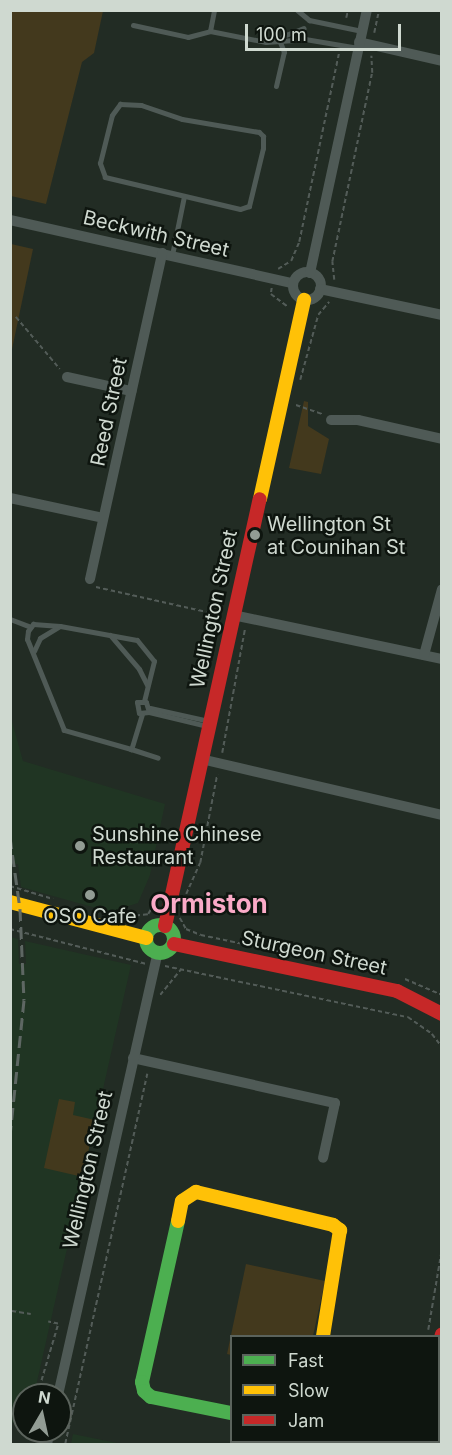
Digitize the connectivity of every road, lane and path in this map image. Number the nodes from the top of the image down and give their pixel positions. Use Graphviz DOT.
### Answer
graph roads {
  1 [pos="214,10"];
  2 [pos="297,10"];
  3 [pos="348,10"];
  4 [pos="367,10"];
  5 [pos="379,10"];
  6 [pos="309,20"];
  7 [pos="133,25"];
  8 [pos="344,27"];
  9 [pos="304,28"];
  10 [pos="210,31"];
  11 [pos="305,39"];
  12 [pos="360,40"];
  13 [pos="280,42"];
  14 [pos="340,45"];
  15 [pos="371,45"];
  16 [pos="441,61"];
  17 [pos="276,86"];
  18 [pos="184,196"];
  19 [pos="10,220"];
  20 [pos="167,254"];
  21 [pos="310,273"];
  22 [pos="275,279"];
  23 [pos="293,284"];
  24 [pos="326,290"];
  25 [pos="303,305"];
  26 [pos="318,315"];
  27 [pos="441,315"];
  28 [pos="16,317"];
  29 [pos="67,377"];
  30 [pos="299,386"];
  31 [pos="132,391"];
  32 [pos="280,401"];
  33 [pos="331,420"];
  34 [pos="441,439"];
  35 [pos="10,498"];
  36 [pos="104,518"];
  37 [pos="90,579"];
  38 [pos="441,589"];
  39 [pos="240,616"];
  40 [pos="10,619"];
  41 [pos="60,626"];
  42 [pos="31,627"];
  43 [pos="109,634"];
  44 [pos="34,651"];
  45 [pos="424,655"];
  46 [pos="441,659"];
  47 [pos="148,686"];
  48 [pos="144,701"];
  49 [pos="150,710"];
  50 [pos="142,714"];
  51 [pos="209,723"];
  52 [pos="131,749"];
  53 [pos="158,758"];
  54 [pos="201,759"];
  55 [pos="219,764"];
  56 [pos="441,815"];
  57 [pos="10,886"];
  58 [pos="160,892"];
  59 [pos="184,896"];
  60 [pos="57,901"];
  61 [pos="10,902"];
  62 [pos="180,914"];
  63 [pos="113,916"];
  64 [pos="165,926"];
  65 [pos="10,929"];
  66 [pos="146,938"];
  67 [pos="174,944"];
  68 [pos="156,959"];
  69 [pos="320,961"];
  70 [pos="182,968"];
  71 [pos="399,978"];
  72 [pos="441,995"];
  73 [pos="155,1002"];
  74 [pos="441,1014"];
  75 [pos="441,1047"];
  76 [pos="133,1058"];
  77 [pos="149,1062"];
  78 [pos="323,1158"];
  79 [pos="441,1246"];
  80 [pos="12,1311"];
  81 [pos="31,1314"];
  82 [pos="48,1322"];
  83 [pos="435,1332"];
  84 [pos="323,1335"];
  85 [pos="41,1383"];
  86 [pos="61,1383"];
  87 [pos="230,1413"];
  88 [pos="65,1444"];
  1 -- 10 [label="lane"];
  2 -- 6 [label="lane"];
  3 -- 8 [label="path"];
  4 -- 12 [label="street"];
  5 -- 15 [label="path"];
  6 -- 8 [label="lane"];
  6 -- 9 [label="lane"];
  7 -- 10 [label="lane"];
  8 -- 12 [label="lane"];
  9 -- 11 [label="lane"];
  9 -- 13 [label="lane"];
  10 -- 13 [label="lane"];
  11 -- 13 [label="lane"];
  11 -- 14 [label="lane"];
  12 -- 14 [label="lane"];
  12 -- 15 [label="street"];
  12 -- 21 [label="street"];
  13 -- 17 [label="lane"];
  14 -- 22 [label="path"];
  15 -- 16 [label="street"];
  15 -- 24 [label="path"];
  18 -- 18 [label="lane"];
  18 -- 20 [label="lane"];
  19 -- 20 [label="street, Beckwith Street"];
  20 -- 22 [label="street, Beckwith Street"];
  20 -- 31 [label="street, Reed Street"];
  21 -- 23 [label="street"];
  21 -- 24 [label="street"];
  22 -- 23 [label="street, Beckwith Street"];
  22 -- 25 [label="path"];
  23 -- 25 [label="street"];
  24 -- 25 [label="street"];
  24 -- 26 [label="path"];
  24 -- 27 [label="street"];
  25 -- 26 [label="path"];
  25 -- 32 [label="street, Wellington Street"];
  26 -- 30 [label="path"];
  28 -- 29 [label="path"];
  29 -- 31 [label="street"];
  31 -- 36 [label="street, Reed Street"];
  32 -- 33 [label="path"];
  32 -- 39 [label="street, Wellington Street"];
  33 -- 34 [label="street"];
  35 -- 36 [label="street"];
  36 -- 37 [label="street, Reed Street"];
  37 -- 39 [label="path"];
  38 -- 45 [label="street"];
  39 -- 45 [label="street"];
  39 -- 51 [label="street, Wellington Street"];
  39 -- 55 [label="path"];
  40 -- 42 [label="lane"];
  41 -- 42 [label="lane"];
  41 -- 43 [label="lane"];
  41 -- 44 [label="lane"];
  42 -- 44 [label="lane"];
  43 -- 47 [label="lane"];
  43 -- 47 [label="lane"];
  44 -- 52 [label="lane"];
  45 -- 46 [label="street"];
  47 -- 48 [label="lane"];
  48 -- 49 [label="lane"];
  48 -- 50 [label="lane"];
  49 -- 50 [label="lane"];
  49 -- 51 [label="lane"];
  50 -- 52 [label="lane"];
  51 -- 54 [label="street, Wellington Street"];
  52 -- 53 [label="lane"];
  54 -- 55 [label="street"];
  54 -- 64 [label="street, Wellington Street"];
  55 -- 56 [label="street"];
  55 -- 59 [label="path"];
  57 -- 60 [label="path"];
  58 -- 63 [label="path"];
  61 -- 66 [label="street"];
  62 -- 69 [label="path"];
  64 -- 66 [label="street"];
  64 -- 67 [label="street"];
  65 -- 68 [label="path"];
  66 -- 68 [label="street"];
  67 -- 68 [label="street"];
  67 -- 74 [label="street, Sturgeon Street"];
  68 -- 70 [label="path"];
  68 -- 76 [label="street, Wellington Street"];
  70 -- 73 [label="path"];
  70 -- 75 [label="path"];
  71 -- 72 [label="path"];
  76 -- 77 [label="street"];
  76 -- 86 [label="street, Wellington Street"];
  77 -- 78 [label="street"];
  77 -- 88 [label="path"];
  79 -- 83 [label="path"];
  80 -- 81 [label="path"];
  82 -- 85 [label="path"];
  84 -- 87 [label="street"];
}
